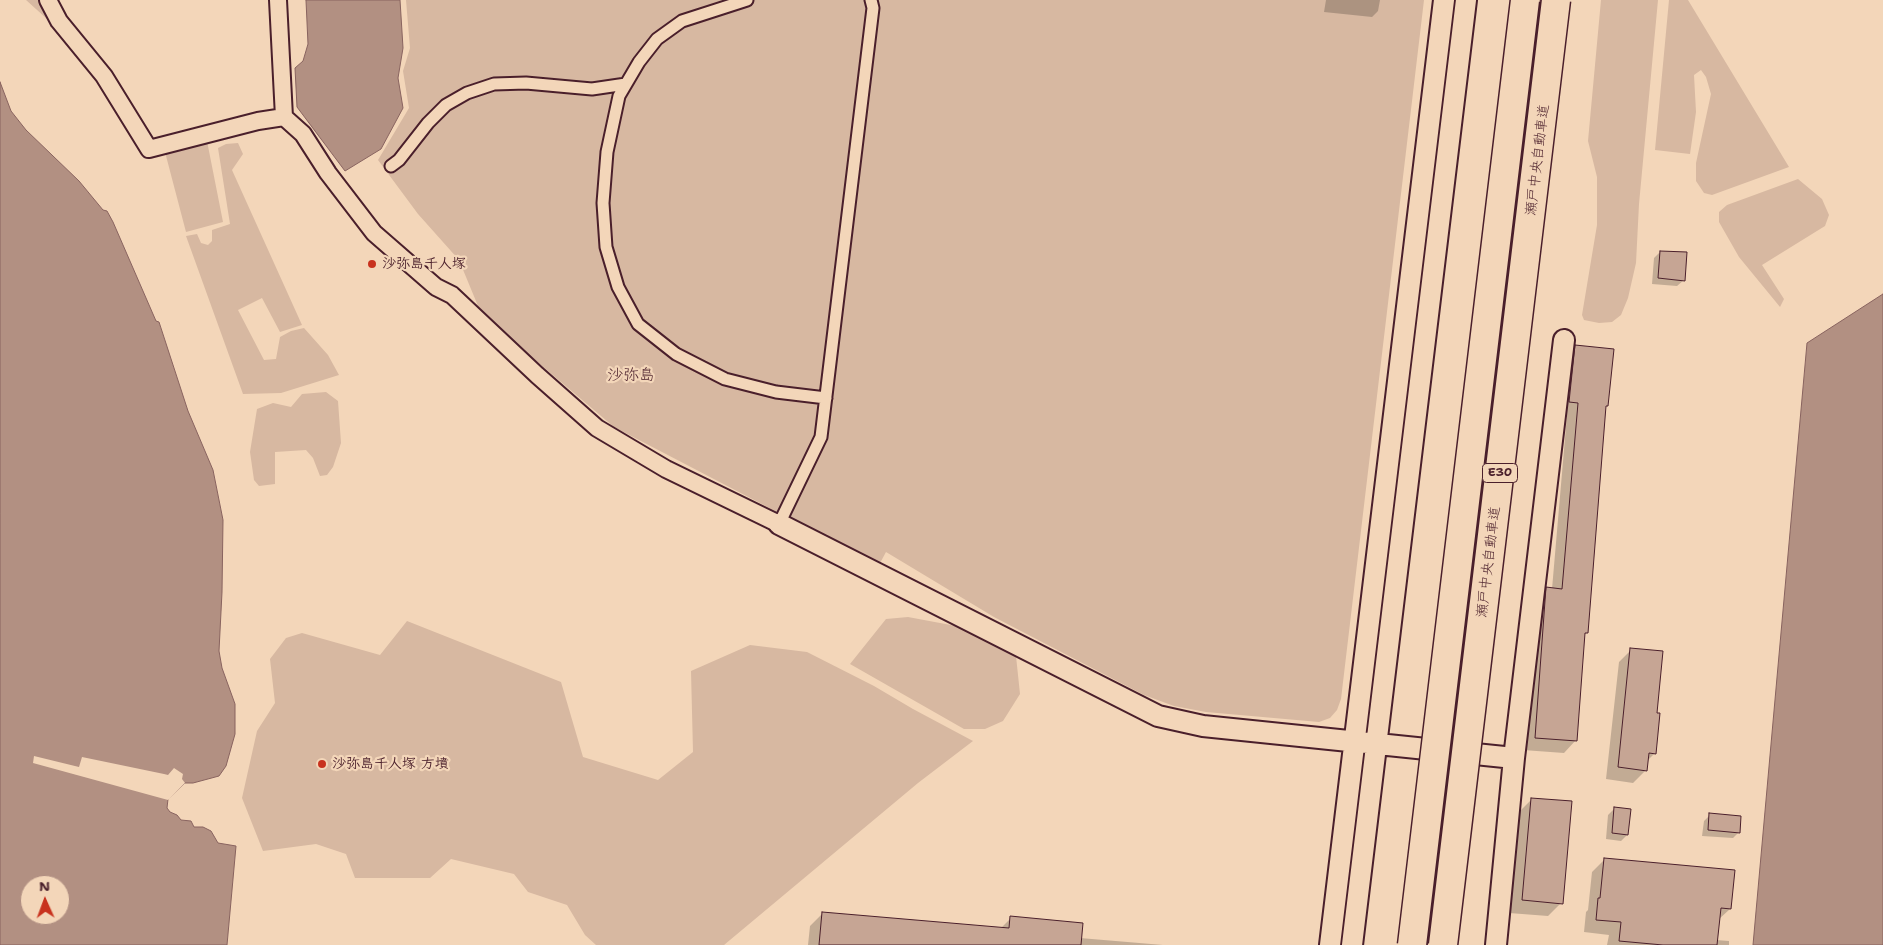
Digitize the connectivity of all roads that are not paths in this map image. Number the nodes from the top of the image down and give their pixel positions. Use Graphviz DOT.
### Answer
graph roads {
  1 [pos="48,0"];
  2 [pos="278,0"];
  3 [pos="747,0"];
  4 [pos="871,0"];
  5 [pos="1444,0"];
  6 [pos="1466,0"];
  7 [pos="1525,0"];
  8 [pos="1556,0"];
  9 [pos="626,84"];
  10 [pos="284,117"];
  11 [pos="391,166"];
  12 [pos="1564,340"];
  13 [pos="826,398"];
  14 [pos="778,524"];
  15 [pos="1355,742"];
  16 [pos="1376,744"];
  17 [pos="1514,758"];
  18 [pos="1330,945"];
  19 [pos="1352,945"];
  20 [pos="1412,945"];
  21 [pos="1443,945"];
  22 [pos="1496,945"];
  1 -- 10 [label="street"];
  2 -- 10 [label="street"];
  3 -- 9 [label="street"];
  4 -- 13 [label="street"];
  5 -- 15 [label="street"];
  6 -- 16 [label="street"];
  7 -- 20 [label="highway, E30, bridge"];
  8 -- 21 [label="highway, 瀬戸中央自動車道 / E30, bridge"];
  9 -- 11 [label="street"];
  9 -- 13 [label="street"];
  10 -- 14 [label="street"];
  12 -- 17 [label="street"];
  13 -- 14 [label="street"];
  14 -- 15 [label="street"];
  15 -- 16 [label="street"];
  15 -- 18 [label="street"];
  16 -- 17 [label="street"];
  16 -- 19 [label="street"];
  17 -- 22 [label="street"];
}
